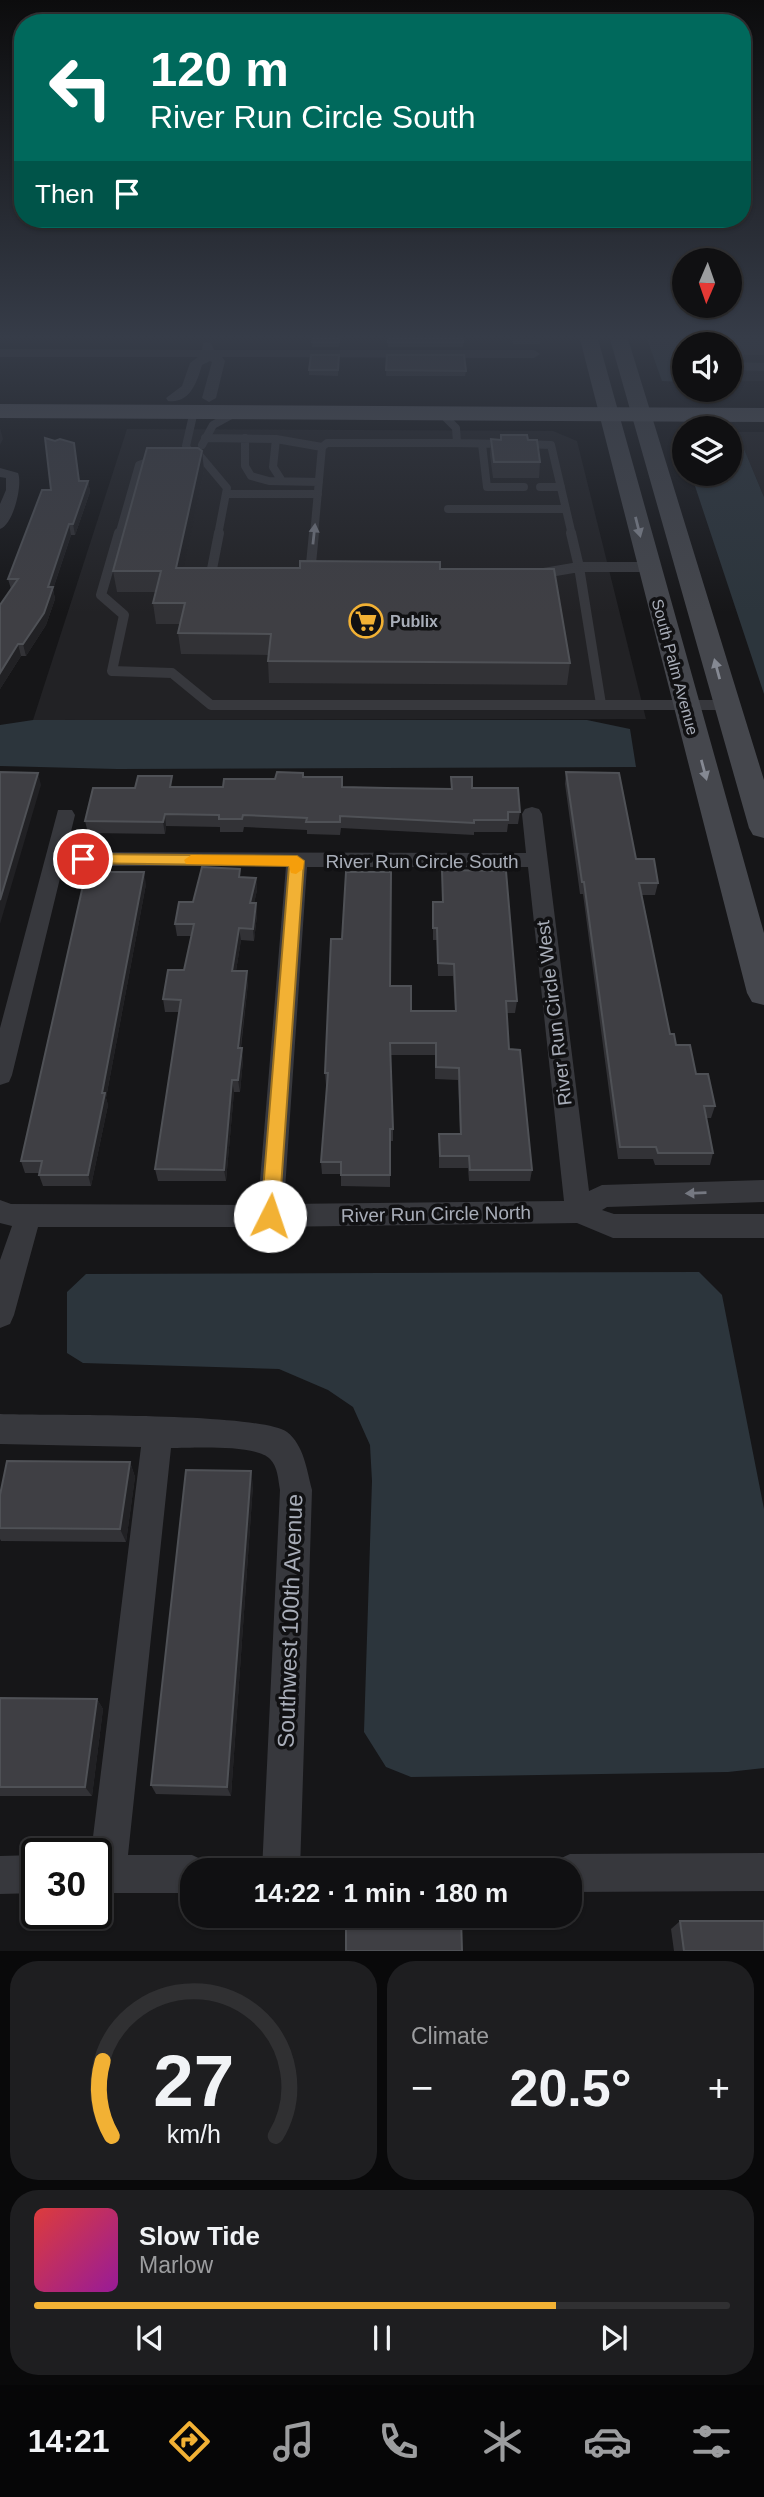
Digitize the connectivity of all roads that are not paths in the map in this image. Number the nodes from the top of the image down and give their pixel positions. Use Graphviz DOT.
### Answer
graph roads {
  1 [pos="192,430"];
  2 [pos="207,430"];
  3 [pos="456,430"];
  4 [pos="614,430"];
  5 [pos="646,430"];
  6 [pos="205,438"];
  7 [pos="245,439"];
  8 [pos="276,439"];
  9 [pos="457,443"];
  10 [pos="482,444"];
  11 [pos="323,447"];
  12 [pos="181,455"];
  13 [pos="6,474"];
  14 [pos="282,481"];
  15 [pos="319,482"];
  16 [pos="524,487"];
  17 [pos="540,487"];
  18 [pos="561,487"];
  19 [pos="226,494"];
  20 [pos="318,494"];
  21 [pos="449,509"];
  22 [pos="566,509"];
  23 [pos="0,524"];
  24 [pos="579,567"];
  25 [pos="648,567"];
  26 [pos="224,574"];
  27 [pos="298,574"];
  28 [pos="310,574"];
  29 [pos="322,574"];
  30 [pos="522,575"];
  31 [pos="601,704"];
  32 [pos="686,705"];
  33 [pos="727,705"];
  34 [pos="532,814"];
  35 [pos="65,815"];
  36 [pos="764,828"];
  37 [pos="56,859"];
  38 [pos="536,860"];
  39 [pos="297,861"];
  40 [pos="764,993"];
  41 [pos="0,1075"];
  42 [pos="764,1191"];
  43 [pos="0,1211"];
  44 [pos="578,1212"];
  45 [pos="29,1215"];
  46 [pos="270,1216"];
  47 [pos="764,1226"];
  48 [pos="0,1315"];
  49 [pos="0,1429"];
  50 [pos="158,1433"];
  51 [pos="107,1838"];
  52 [pos="282,1858"];
  53 [pos="764,1871"];
  54 [pos="582,1873"];
  55 [pos="21,1874"];
  56 [pos="112,1874"];
  57 [pos="180,1874"];
  58 [pos="0,1875"];
  1 -- 12 [label="lane"];
  2 -- 6 [label="lane"];
  3 -- 9 [label="lane"];
  4 -- 25 [label="main road, South Palm Avenue, one-way"];
  33 -- 5 [label="main road, one-way"];
  6 -- 7 [label="lane"];
  6 -- 12 [label="lane"];
  7 -- 8 [label="lane"];
  7 -- 14 [label="lane"];
  8 -- 11 [label="lane"];
  8 -- 14 [label="lane"];
  9 -- 10 [label="lane"];
  9 -- 11 [label="lane"];
  10 -- 16 [label="lane"];
  10 -- 18 [label="lane"];
  11 -- 15 [label="lane"];
  12 -- 19 [label="lane"];
  12 -- 31 [label="lane"];
  13 -- 23 [label="street"];
  14 -- 15 [label="lane"];
  15 -- 20 [label="lane"];
  17 -- 18 [label="lane"];
  18 -- 22 [label="lane"];
  19 -- 20 [label="lane"];
  19 -- 26 [label="lane"];
  28 -- 20 [label="lane, one-way"];
  21 -- 22 [label="lane"];
  22 -- 24 [label="lane"];
  24 -- 25 [label="lane"];
  24 -- 30 [label="lane"];
  24 -- 31 [label="lane"];
  25 -- 32 [label="main road, South Palm Avenue"];
  27 -- 28 [label="lane"];
  28 -- 29 [label="lane"];
  31 -- 32 [label="lane"];
  32 -- 33 [label="lane"];
  32 -- 40 [label="main road, South Palm Avenue, one-way"];
  33 -- 36 [label="main road"];
  34 -- 38 [label="street, River Run Circle West"];
  35 -- 37 [label="street"];
  37 -- 39 [label="street, River Run Circle South"];
  37 -- 41 [label="street"];
  38 -- 39 [label="street, River Run Circle South"];
  38 -- 44 [label="street, River Run Circle West"];
  39 -- 46 [label="street"];
  42 -- 44 [label="street, River Run Circle North, one-way"];
  43 -- 45 [label="street, River Run Circle North"];
  44 -- 46 [label="street, River Run Circle North"];
  44 -- 47 [label="street, River Run Circle North"];
  45 -- 46 [label="street, River Run Circle North"];
  45 -- 48 [label="street"];
  49 -- 50 [label="street, Southwest 100th Avenue"];
  50 -- 51 [label="street"];
  50 -- 52 [label="street, Southwest 100th Avenue"];
  53 -- 54 [label="street"];
  55 -- 58 [label="street"];
  56 -- 57 [label="street"];
}
